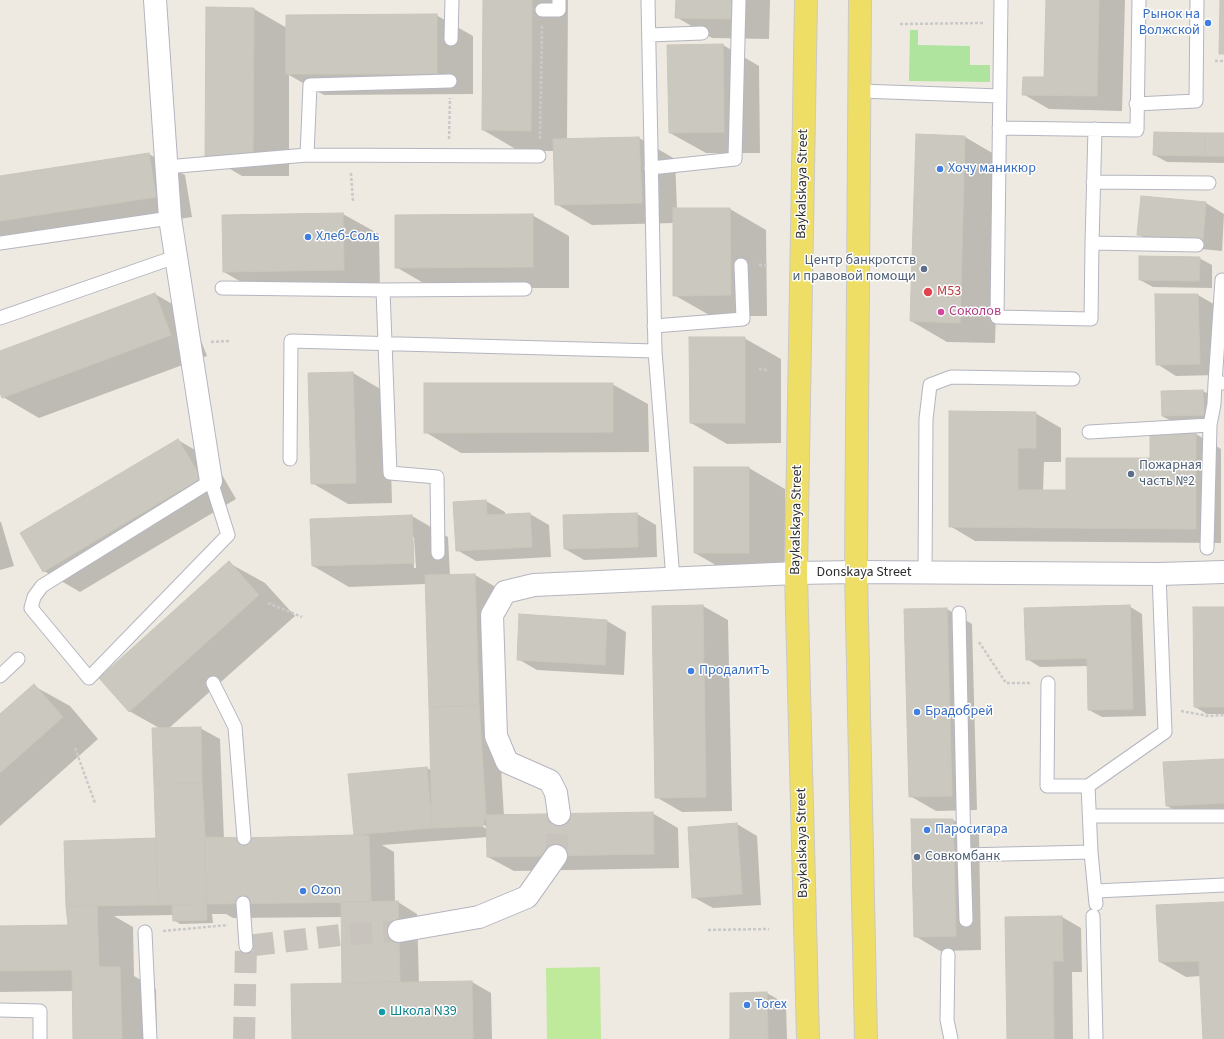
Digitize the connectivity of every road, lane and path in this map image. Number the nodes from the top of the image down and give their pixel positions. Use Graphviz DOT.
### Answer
graph roads {
  1 [pos="155,0"];
  2 [pos="452,0"];
  3 [pos="559,0"];
  4 [pos="648,0"];
  5 [pos="739,0"];
  6 [pos="806,0"];
  7 [pos="860,0"];
  8 [pos="1002,0"];
  9 [pos="1139,0"];
  10 [pos="1197,1"];
  11 [pos="542,10"];
  12 [pos="1002,23"];
  13 [pos="900,24"];
  14 [pos="702,33"];
  15 [pos="649,35"];
  16 [pos="451,39"];
  17 [pos="450,81"];
  18 [pos="860,90"];
  19 [pos="1000,96"];
  20 [pos="1136,104"];
  21 [pos="999,128"];
  22 [pos="1095,129"];
  23 [pos="307,155"];
  24 [pos="350,155"];
  25 [pos="539,156"];
  26 [pos="166,167"];
  27 [pos="651,168"];
  28 [pos="1093,182"];
  29 [pos="1210,183"];
  30 [pos="353,202"];
  31 [pos="170,218"];
  32 [pos="0,243"];
  33 [pos="1092,244"];
  34 [pos="1197,245"];
  35 [pos="175,256"];
  36 [pos="741,265"];
  37 [pos="1222,280"];
  38 [pos="222,288"];
  39 [pos="525,289"];
  40 [pos="383,290"];
  41 [pos="0,318"];
  42 [pos="654,326"];
  43 [pos="384,344"];
  44 [pos="655,352"];
  45 [pos="758,369"];
  46 [pos="768,370"];
  47 [pos="1073,379"];
  48 [pos="1220,383"];
  49 [pos="1210,425"];
  50 [pos="1089,432"];
  51 [pos="290,459"];
  52 [pos="211,481"];
  53 [pos="1207,548"];
  54 [pos="438,553"];
  55 [pos="856,572"];
  56 [pos="1224,572"];
  57 [pos="796,573"];
  58 [pos="924,573"];
  59 [pos="1159,574"];
  60 [pos="673,579"];
  61 [pos="268,603"];
  62 [pos="959,613"];
  63 [pos="302,617"];
  64 [pos="18,659"];
  65 [pos="0,676"];
  66 [pos="213,683"];
  67 [pos="1048,683"];
  68 [pos="1164,710"];
  69 [pos="1224,715"];
  70 [pos="74,748"];
  71 [pos="1088,786"];
  72 [pos="95,803"];
  73 [pos="559,814"];
  74 [pos="1090,816"];
  75 [pos="1224,816"];
  76 [pos="244,838"];
  77 [pos="1091,852"];
  78 [pos="964,855"];
  79 [pos="556,856"];
  80 [pos="1224,885"];
  81 [pos="1096,891"];
  82 [pos="243,903"];
  83 [pos="966,920"];
  84 [pos="244,923"];
  85 [pos="769,929"];
  86 [pos="708,930"];
  87 [pos="399,931"];
  88 [pos="145,932"];
  89 [pos="246,946"];
  90 [pos="948,955"];
  91 [pos="0,1010"];
  92 [pos="40,1039"];
  93 [pos="150,1039"];
  94 [pos="808,1039"];
  95 [pos="866,1039"];
  96 [pos="951,1039"];
  97 [pos="1096,1039"];
  1 -- 26 [label="street"];
  2 -- 16 [label="lane"];
  3 -- 11 [label="lane"];
  4 -- 15 [label="lane"];
  5 -- 27 [label="lane"];
  6 -- 57 [label="main road, Baykalskaya Street"];
  7 -- 18 [label="main road"];
  8 -- 12 [label="lane"];
  9 -- 20 [label="lane"];
  10 -- 20 [label="lane"];
  11 -- 25 [label="path"];
  12 -- 13 [label="path"];
  12 -- 19 [label="lane"];
  14 -- 15 [label="lane"];
  15 -- 27 [label="lane"];
  17 -- 23 [label="lane"];
  18 -- 19 [label="lane"];
  18 -- 55 [label="main road"];
  19 -- 21 [label="lane"];
  20 -- 22 [label="lane"];
  21 -- 22 [label="lane"];
  21 -- 33 [label="lane"];
  22 -- 28 [label="lane"];
  23 -- 24 [label="lane"];
  23 -- 26 [label="lane"];
  24 -- 25 [label="lane"];
  24 -- 30 [label="path"];
  26 -- 31 [label="street"];
  27 -- 42 [label="lane"];
  28 -- 29 [label="lane"];
  28 -- 33 [label="lane"];
  31 -- 32 [label="lane"];
  31 -- 35 [label="street"];
  33 -- 34 [label="lane"];
  35 -- 41 [label="lane"];
  35 -- 52 [label="street"];
  36 -- 42 [label="lane"];
  37 -- 48 [label="lane"];
  38 -- 40 [label="lane"];
  39 -- 40 [label="lane"];
  40 -- 43 [label="lane"];
  42 -- 44 [label="lane"];
  43 -- 44 [label="lane"];
  43 -- 51 [label="lane"];
  43 -- 54 [label="lane"];
  44 -- 60 [label="lane"];
  45 -- 46 [label="path"];
  47 -- 58 [label="lane"];
  48 -- 49 [label="lane"];
  49 -- 50 [label="lane"];
  49 -- 53 [label="lane"];
  52 -- 52 [label="lane"];
  55 -- 57 [label="street, Donskaya Street"];
  55 -- 58 [label="street, Donskaya Street"];
  55 -- 95 [label="main road"];
  56 -- 59 [label="street, Donskaya Street"];
  57 -- 60 [label="street, Donskaya Street"];
  57 -- 94 [label="main road, Baykalskaya Street"];
  58 -- 59 [label="street, Donskaya Street"];
  59 -- 68 [label="lane"];
  60 -- 73 [label="street, Donskaya Street"];
  61 -- 63 [label="path"];
  62 -- 67 [label="path"];
  62 -- 78 [label="lane"];
  64 -- 65 [label="lane"];
  66 -- 76 [label="lane"];
  67 -- 71 [label="lane"];
  68 -- 69 [label="path"];
  68 -- 71 [label="lane"];
  70 -- 72 [label="path"];
  71 -- 74 [label="lane"];
  74 -- 75 [label="lane"];
  74 -- 77 [label="lane"];
  77 -- 78 [label="lane"];
  77 -- 81 [label="lane"];
  78 -- 83 [label="lane"];
  79 -- 87 [label="street"];
  80 -- 81 [label="lane"];
  81 -- 97 [label="lane"];
  82 -- 84 [label="lane"];
  84 -- 88 [label="path"];
  84 -- 89 [label="lane"];
  85 -- 86 [label="path"];
  88 -- 93 [label="lane"];
  90 -- 96 [label="lane"];
  91 -- 92 [label="lane"];
}
